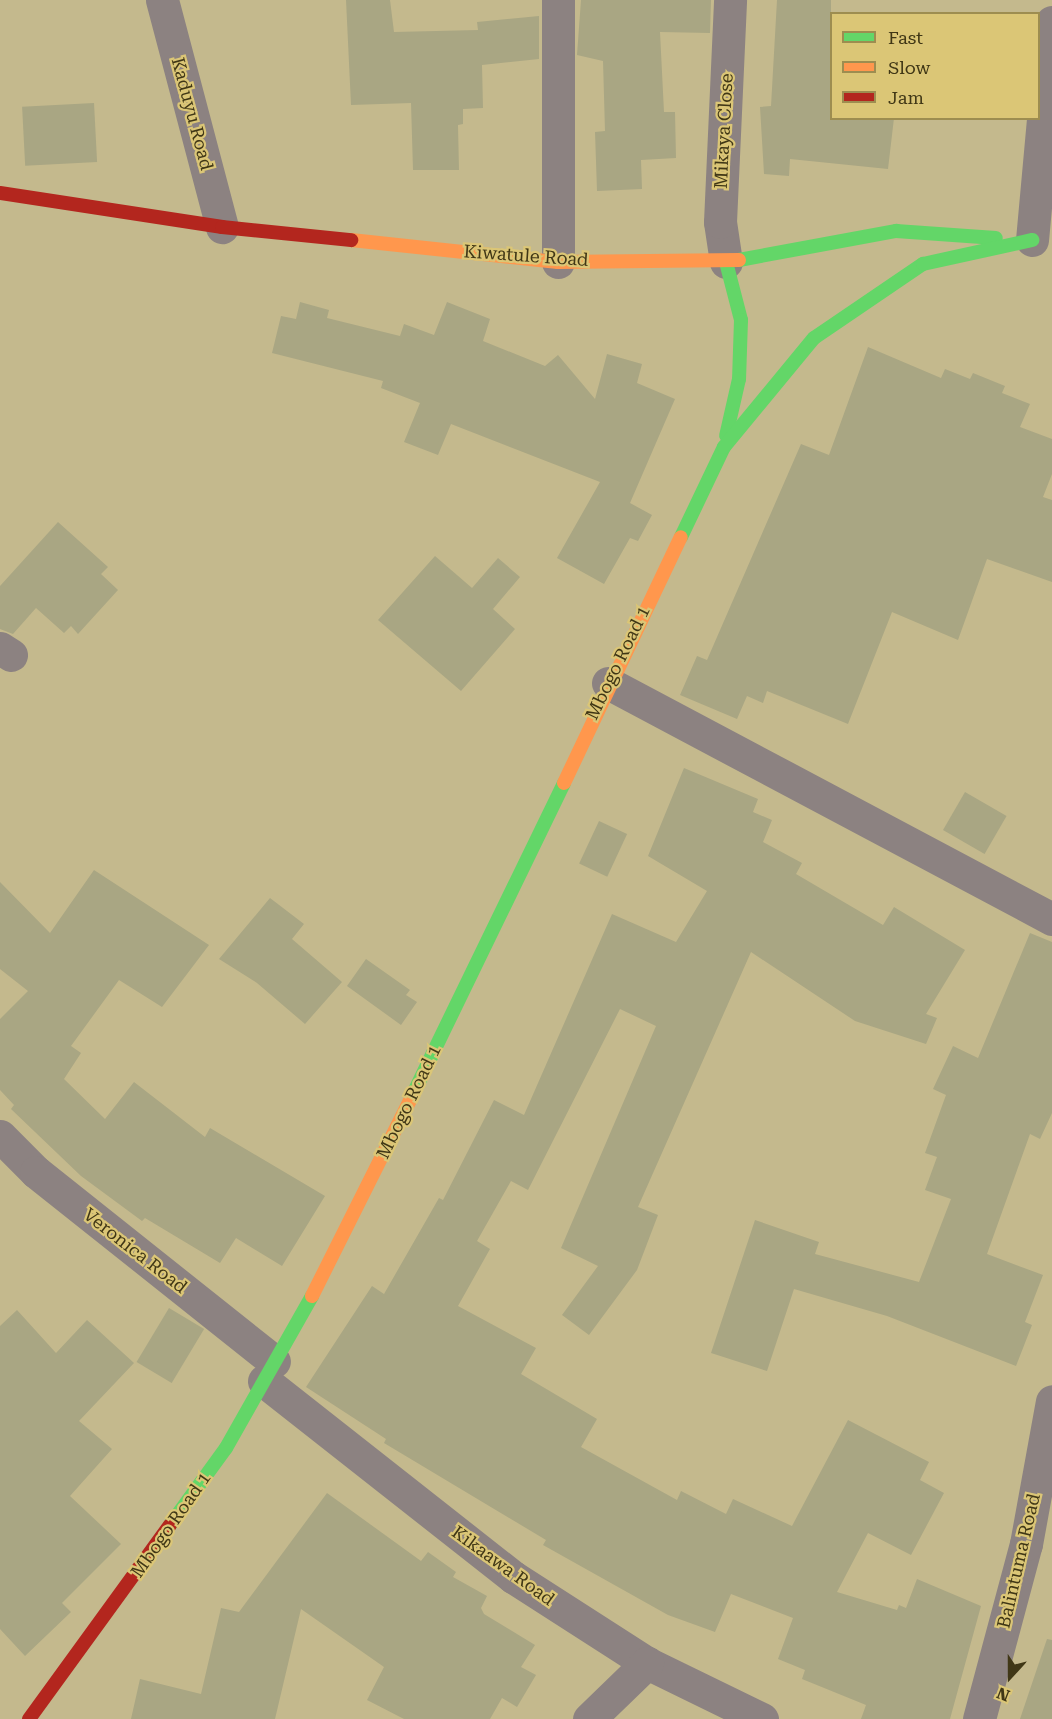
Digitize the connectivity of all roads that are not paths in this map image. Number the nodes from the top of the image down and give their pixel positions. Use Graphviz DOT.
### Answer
graph roads {
  1 [pos="162,0"];
  2 [pos="558,0"];
  3 [pos="730,0"];
  4 [pos="1052,22"];
  5 [pos="0,193"];
  6 [pos="222,227"];
  7 [pos="1042,241"];
  8 [pos="558,262"];
  9 [pos="726,262"];
  10 [pos="724,447"];
  11 [pos="608,683"];
  12 [pos="1052,919"];
  13 [pos="0,1136"];
  14 [pos="269,1371"];
  15 [pos="1051,1411"];
  16 [pos="647,1663"];
  17 [pos="29,1719"];
  18 [pos="589,1719"];
  19 [pos="762,1719"];
  20 [pos="979,1719"];
  1 -- 6 [label="street, Kaduyu Road"];
  2 -- 8 [label="street"];
  3 -- 9 [label="street, Mikaya Close"];
  4 -- 7 [label="street"];
  5 -- 6 [label="main road, Kiwatule Road"];
  6 -- 8 [label="main road, Kiwatule Road"];
  7 -- 9 [label="main road, Kiwatule Road"];
  7 -- 10 [label="main road, Mbogo Road 1"];
  8 -- 9 [label="main road, Kiwatule Road"];
  9 -- 10 [label="main road, Mbogo Road 1"];
  10 -- 11 [label="main road, Mbogo Road 1"];
  11 -- 12 [label="street"];
  11 -- 14 [label="main road, Mbogo Road 1"];
  13 -- 14 [label="street, Veronica Road"];
  14 -- 16 [label="street, Kikaawa Road"];
  14 -- 17 [label="main road, Mbogo Road 1"];
  15 -- 20 [label="street, Balintuma Road"];
  16 -- 18 [label="street"];
  16 -- 19 [label="street, Kikaawa Road"];
}
